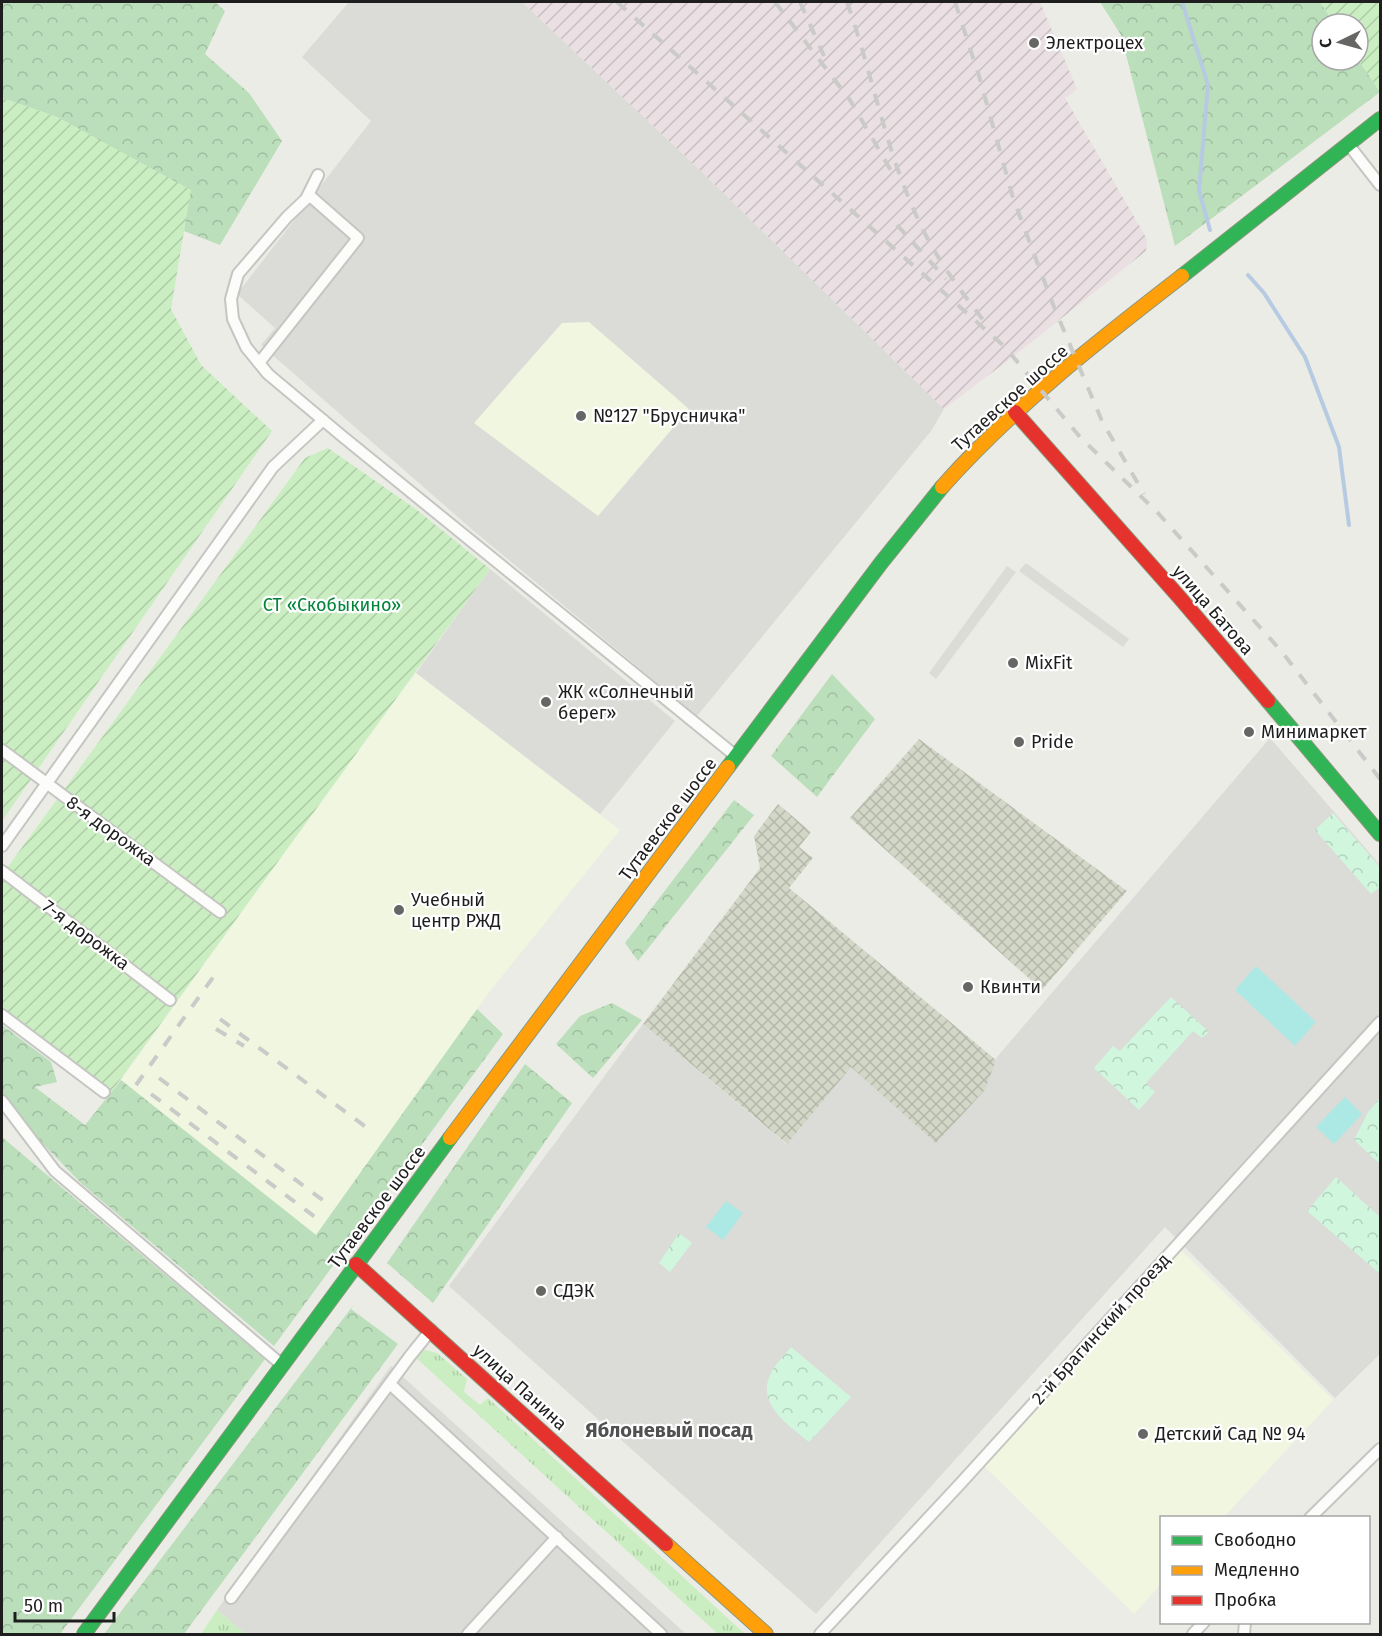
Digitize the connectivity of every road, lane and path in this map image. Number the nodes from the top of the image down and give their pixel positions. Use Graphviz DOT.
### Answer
graph roads {
  1 [pos="1380,119"];
  2 [pos="1348,144"];
  3 [pos="318,175"];
  4 [pos="1380,185"];
  5 [pos="309,195"];
  6 [pos="259,363"];
  7 [pos="1016,412"];
  8 [pos="323,420"];
  9 [pos="2,750"];
  10 [pos="737,757"];
  11 [pos="47,784"];
  12 [pos="1380,834"];
  13 [pos="2,846"];
  14 [pos="2,871"];
  15 [pos="220,912"];
  16 [pos="170,1000"];
  17 [pos="2,1015"];
  18 [pos="1380,1022"];
  19 [pos="104,1092"];
  20 [pos="2,1101"];
  21 [pos="356,1264"];
  22 [pos="431,1330"];
  23 [pos="282,1365"];
  24 [pos="390,1384"];
  25 [pos="1380,1449"];
  26 [pos="1312,1516"];
  27 [pos="557,1537"];
  28 [pos="231,1598"];
  29 [pos="1203,1624"];
  30 [pos="84,1635"];
  31 [pos="468,1635"];
  32 [pos="661,1635"];
  33 [pos="766,1635"];
  34 [pos="820,1635"];
  35 [pos="1192,1635"];
  1 -- 2 [label="main road, Тутаевское шоссе"];
  2 -- 4 [label="street"];
  2 -- 7 [label="main road, Тутаевское шоссе"];
  3 -- 5 [label="street"];
  5 -- 6 [label="street"];
  5 -- 6 [label="street"];
  6 -- 8 [label="street"];
  7 -- 10 [label="main road, Тутаевское шоссе"];
  7 -- 12 [label="main road, улица Батова"];
  8 -- 10 [label="street"];
  8 -- 11 [label="street"];
  9 -- 11 [label="street, 8-я дорожка"];
  10 -- 21 [label="main road, Тутаевское шоссе"];
  11 -- 13 [label="street"];
  11 -- 15 [label="street, 8-я дорожка"];
  14 -- 16 [label="street, 7-я дорожка"];
  17 -- 19 [label="street"];
  18 -- 34 [label="street, 2-й Брагинский проезд"];
  20 -- 23 [label="street"];
  21 -- 22 [label="main road, улица Панина"];
  21 -- 23 [label="main road, Тутаевское шоссе"];
  22 -- 24 [label="street"];
  22 -- 33 [label="main road, улица Панина"];
  23 -- 30 [label="main road, Тутаевское шоссе"];
  24 -- 27 [label="street"];
  24 -- 28 [label="street"];
  25 -- 26 [label="street"];
  27 -- 31 [label="street"];
  27 -- 32 [label="street"];
  29 -- 35 [label="street"];
}
